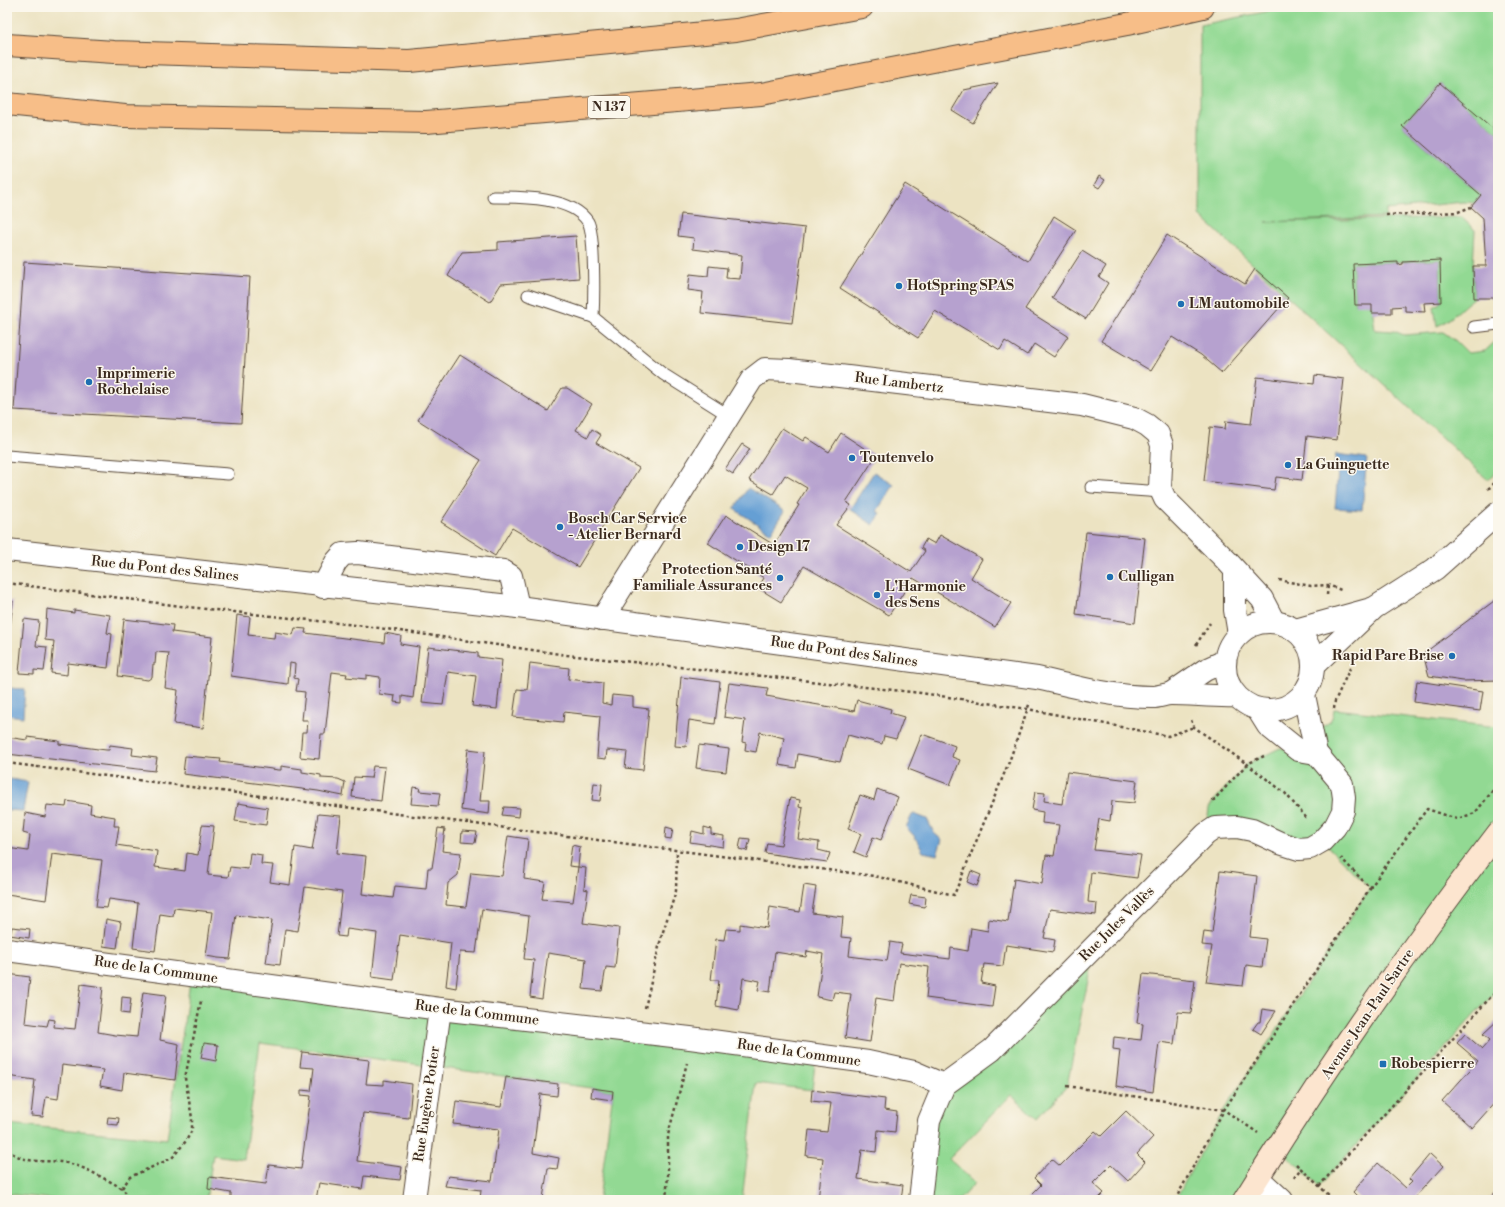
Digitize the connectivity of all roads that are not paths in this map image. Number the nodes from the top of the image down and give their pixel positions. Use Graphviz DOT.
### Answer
graph roads {
  1 [pos="862,7"];
  2 [pos="1203,7"];
  3 [pos="7,45"];
  4 [pos="7,104"];
  5 [pos="493,197"];
  6 [pos="528,295"];
  7 [pos="593,317"];
  8 [pos="1498,324"];
  9 [pos="1474,327"];
  10 [pos="728,416"];
  11 [pos="7,456"];
  12 [pos="228,474"];
  13 [pos="1091,487"];
  14 [pos="1162,492"];
  15 [pos="1498,513"];
  16 [pos="7,550"];
  17 [pos="1236,571"];
  18 [pos="323,587"];
  19 [pos="518,607"];
  20 [pos="1374,608"];
  21 [pos="602,619"];
  22 [pos="1274,622"];
  23 [pos="1295,630"];
  24 [pos="1239,634"];
  25 [pos="1225,661"];
  26 [pos="1314,665"];
  27 [pos="1170,694"];
  28 [pos="1304,695"];
  29 [pos="1236,696"];
  30 [pos="1258,710"];
  31 [pos="1316,754"];
  32 [pos="1498,833"];
  33 [pos="7,950"];
  34 [pos="440,1009"];
  35 [pos="944,1085"];
  36 [pos="1258,1178"];
  37 [pos="414,1200"];
  38 [pos="920,1200"];
  39 [pos="1244,1200"];
  40 [pos="1282,1200"];
  1 -- 3 [label="highway"];
  2 -- 4 [label="highway, N 137"];
  5 -- 7 [label="lane"];
  6 -- 7 [label="lane"];
  7 -- 10 [label="lane"];
  8 -- 9 [label="lane"];
  10 -- 14 [label="street, Rue Lambertz"];
  10 -- 21 [label="street, Rue Lambertz"];
  11 -- 12 [label="lane"];
  13 -- 14 [label="lane"];
  14 -- 17 [label="street"];
  15 -- 20 [label="street"];
  16 -- 18 [label="street, Rue du Pont des Salines"];
  17 -- 22 [label="street"];
  17 -- 24 [label="street"];
  18 -- 19 [label="street, Rue du Pont des Salines"];
  18 -- 19 [label="street"];
  19 -- 21 [label="street, Rue du Pont des Salines"];
  20 -- 23 [label="street"];
  20 -- 26 [label="street"];
  21 -- 27 [label="street, Rue du Pont des Salines"];
  22 -- 23 [label="street"];
  22 -- 24 [label="street"];
  23 -- 26 [label="street"];
  24 -- 25 [label="street"];
  25 -- 27 [label="street, Rue du Pont des Salines"];
  25 -- 29 [label="street"];
  26 -- 28 [label="street"];
  27 -- 29 [label="street, Rue du Pont des Salines"];
  28 -- 30 [label="street"];
  28 -- 31 [label="street, Rue Jules Vallès"];
  29 -- 30 [label="street"];
  30 -- 31 [label="street"];
  31 -- 35 [label="street, Rue Jules Vallès"];
  32 -- 36 [label="main road, Avenue Jean-Paul Sartre"];
  33 -- 34 [label="street, Rue de la Commune"];
  34 -- 35 [label="street, Rue de la Commune"];
  34 -- 37 [label="street, Rue Eugène Potier"];
  35 -- 38 [label="street"];
  36 -- 39 [label="main road, Avenue Jean-Paul Sartre"];
  36 -- 40 [label="street"];
}
